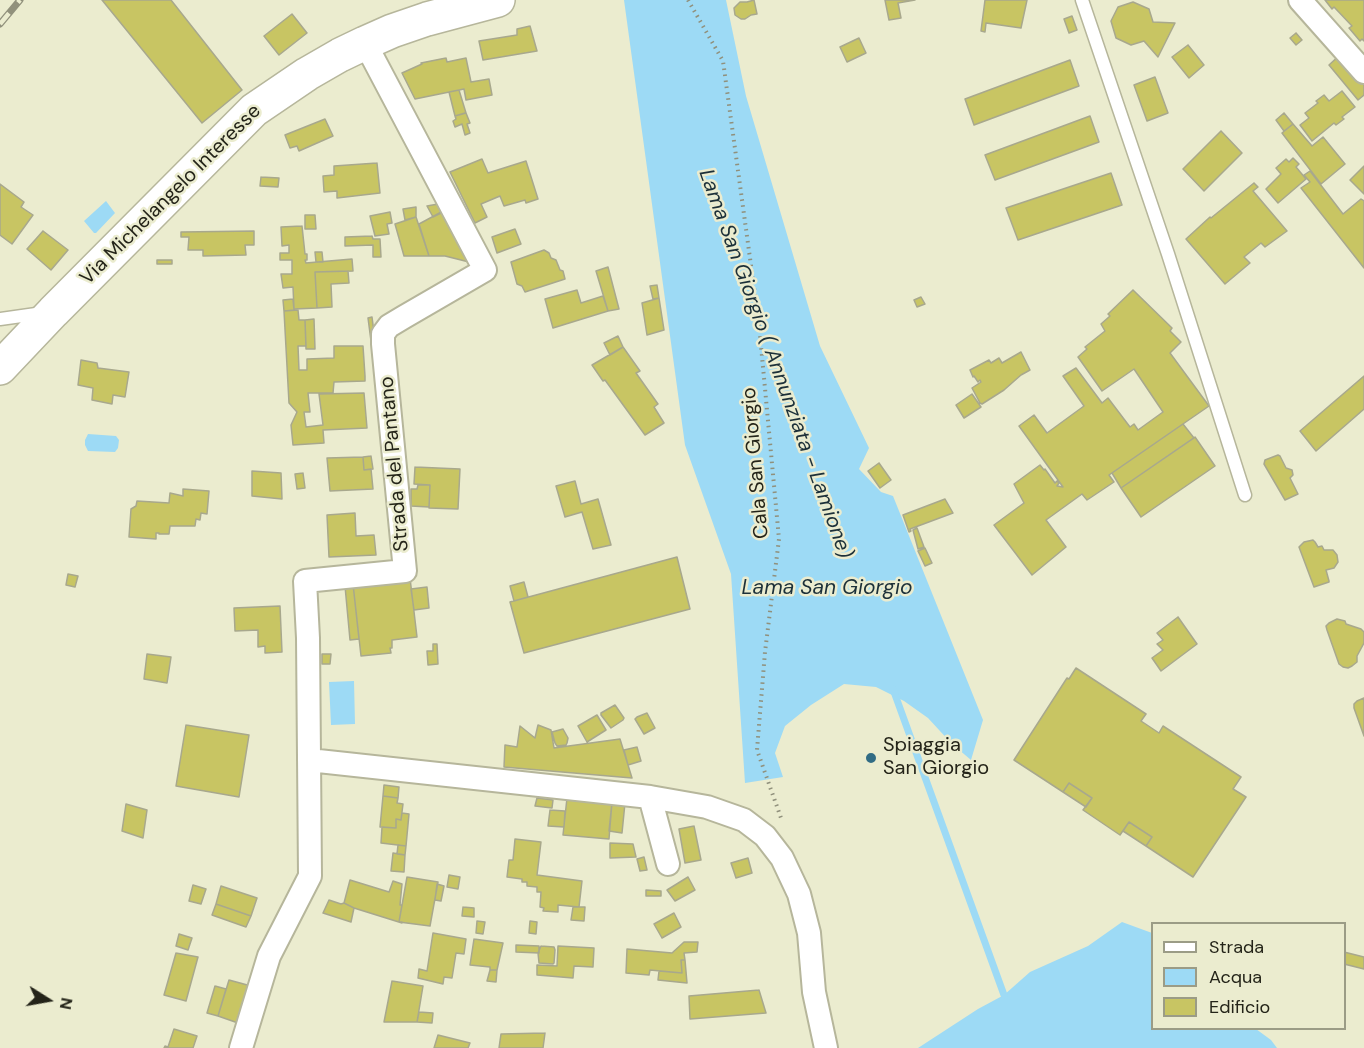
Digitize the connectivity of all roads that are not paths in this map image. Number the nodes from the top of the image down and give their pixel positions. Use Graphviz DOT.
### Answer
graph roads {
  1 [pos="498,0"];
  2 [pos="1082,0"];
  3 [pos="1300,0"];
  4 [pos="365,43"];
  5 [pos="1364,72"];
  6 [pos="53,312"];
  7 [pos="0,319"];
  8 [pos="0,368"];
  9 [pos="1245,495"];
  10 [pos="309,760"];
  11 [pos="650,797"];
  12 [pos="668,864"];
  13 [pos="242,1048"];
  14 [pos="826,1048"];
  1 -- 4 [label="street, Via Michelangelo Interesse"];
  2 -- 9 [label="lane"];
  3 -- 5 [label="street"];
  4 -- 6 [label="street, Via Michelangelo Interesse"];
  4 -- 10 [label="street, Strada del Pantano"];
  6 -- 7 [label="lane"];
  6 -- 8 [label="street, Via Michelangelo Interesse"];
  10 -- 11 [label="street"];
  10 -- 13 [label="street, Strada del Pantano"];
  11 -- 12 [label="street"];
  11 -- 14 [label="street"];
}
